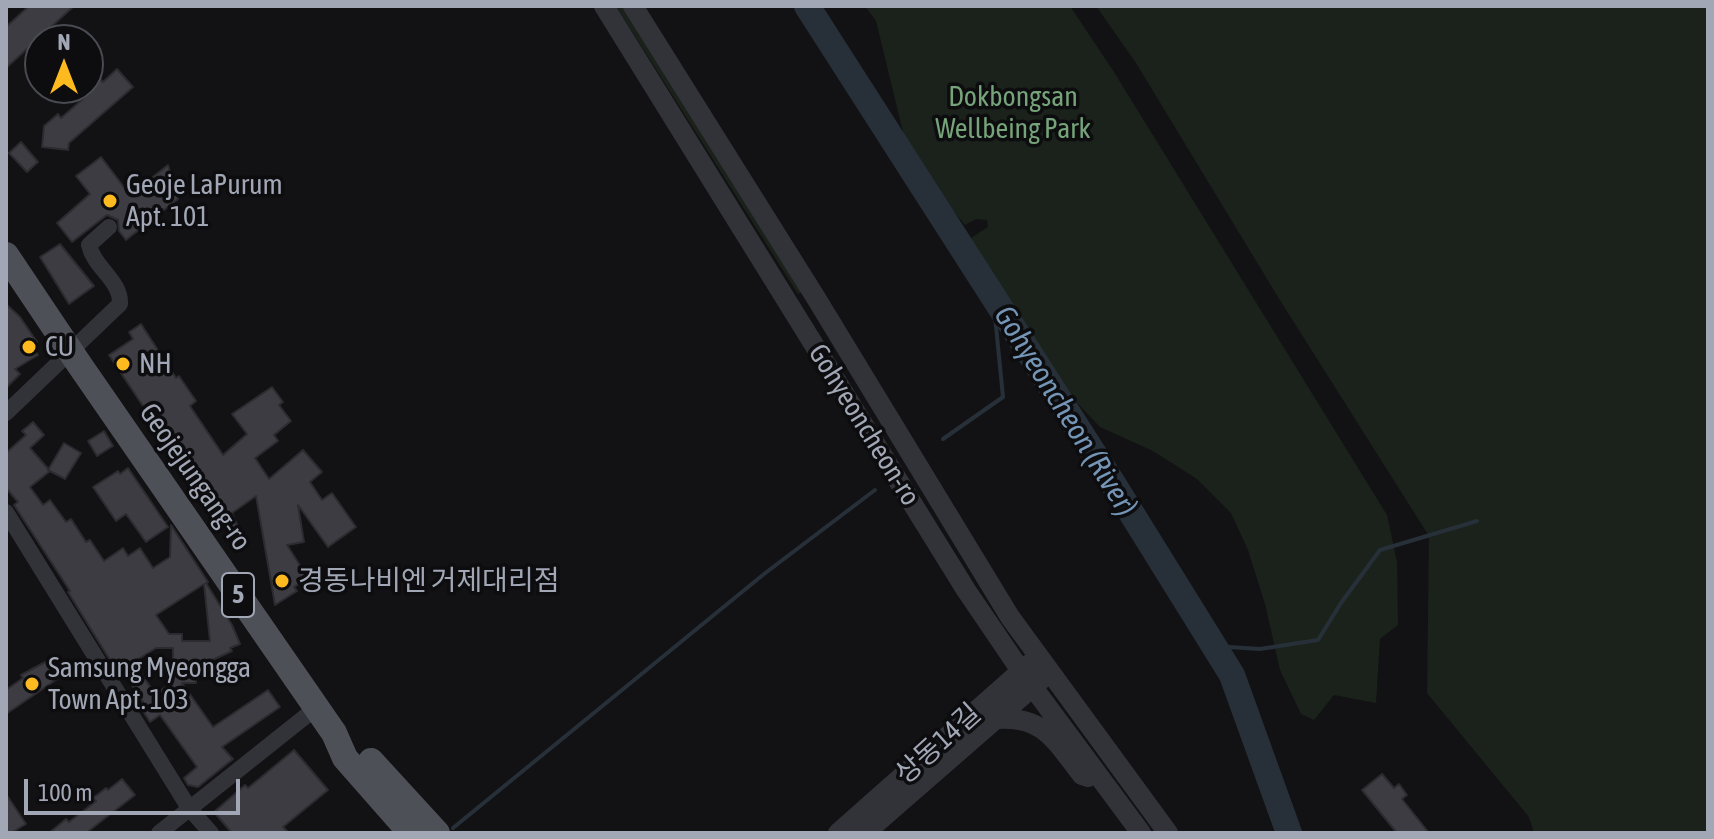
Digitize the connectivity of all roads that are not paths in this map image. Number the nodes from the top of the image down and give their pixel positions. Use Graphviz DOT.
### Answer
graph roads {
  1 [pos="604,6"];
  2 [pos="633,6"];
  3 [pos="109,227"];
  4 [pos="6,255"];
  5 [pos="71,352"];
  6 [pos="6,413"];
  7 [pos="6,512"];
  8 [pos="966,590"];
  9 [pos="1044,664"];
  10 [pos="1027,679"];
  11 [pos="316,708"];
  12 [pos="991,711"];
  13 [pos="334,733"];
  14 [pos="1101,778"];
  15 [pos="189,808"];
  16 [pos="159,833"];
  17 [pos="211,833"];
  18 [pos="411,833"];
  19 [pos="437,833"];
  20 [pos="838,833"];
  21 [pos="865,833"];
  22 [pos="1141,833"];
  23 [pos="1168,833"];
  1 -- 8 [label="street, Gohyeoncheon-ro"];
  2 -- 9 [label="street, Gohyeoncheon-ro"];
  3 -- 5 [label="street"];
  4 -- 5 [label="main road, Geojejungang-ro / 5"];
  5 -- 6 [label="street"];
  5 -- 11 [label="main road, Geojejungang-ro / 5"];
  7 -- 15 [label="street"];
  8 -- 10 [label="street, Gohyeoncheon-ro"];
  8 -- 12 [label="street"];
  9 -- 10 [label="street, 상동14길"];
  9 -- 23 [label="street, Gohyeoncheon-ro"];
  10 -- 12 [label="street, 상동14길"];
  10 -- 14 [label="street, Gohyeoncheon-ro"];
  11 -- 13 [label="main road, Geojejungang-ro / 5"];
  11 -- 15 [label="street"];
  12 -- 14 [label="street"];
  12 -- 20 [label="street, 상동14길"];
  12 -- 21 [label="street, 상동14길"];
  13 -- 18 [label="main road, Geojejungang-ro / 5"];
  13 -- 19 [label="main road, Geojejungang-ro / 5"];
  14 -- 22 [label="street, Gohyeoncheon-ro"];
  15 -- 16 [label="street"];
  15 -- 17 [label="street"];
}
